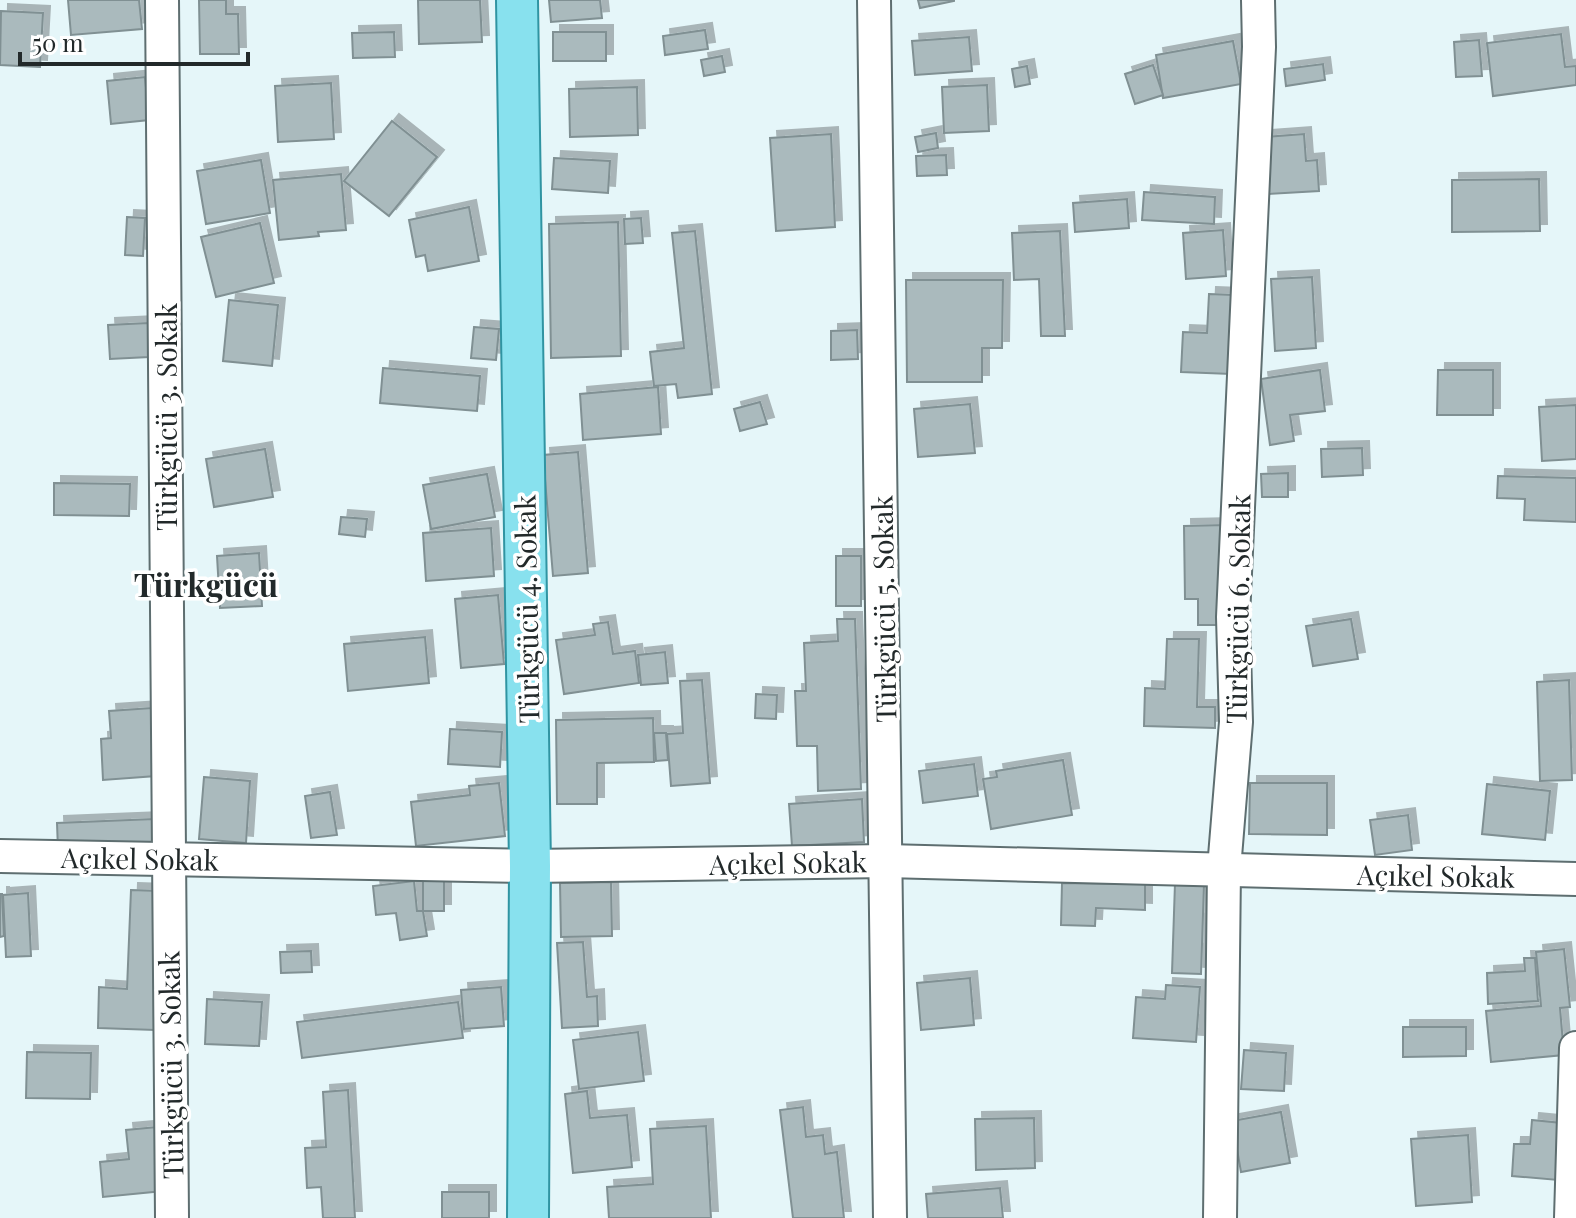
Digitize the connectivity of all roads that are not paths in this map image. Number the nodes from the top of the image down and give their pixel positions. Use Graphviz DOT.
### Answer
graph roads {
  1 [pos="162,0"];
  2 [pos="517,0"];
  3 [pos="874,0"];
  4 [pos="1258,0"];
  5 [pos="0,856"];
  6 [pos="168,858"];
  7 [pos="887,861"];
  8 [pos="530,866"];
  9 [pos="1224,869"];
  10 [pos="1576,879"];
  11 [pos="1576,1048"];
  12 [pos="172,1218"];
  13 [pos="528,1218"];
  14 [pos="890,1218"];
  15 [pos="1220,1218"];
  16 [pos="1571,1218"];
  1 -- 6 [label="street, Türkgücü 3. Sokak"];
  2 -- 8 [label="main road, Türkgücü 4. Sokak"];
  3 -- 7 [label="street, Türkgücü 5. Sokak"];
  4 -- 9 [label="street, Türkgücü 6. Sokak"];
  5 -- 6 [label="street, Açıkel Sokak"];
  6 -- 8 [label="street, Açıkel Sokak"];
  6 -- 12 [label="street, Türkgücü 3. Sokak"];
  7 -- 8 [label="street, Açıkel Sokak"];
  7 -- 9 [label="street, Açıkel Sokak"];
  7 -- 14 [label="street, Türkgücü 5. Sokak"];
  8 -- 13 [label="main road, Türkgücü 4. Sokak"];
  9 -- 10 [label="street, Açıkel Sokak"];
  9 -- 15 [label="street, Türkgücü 6. Sokak"];
  11 -- 16 [label="street"];
}
